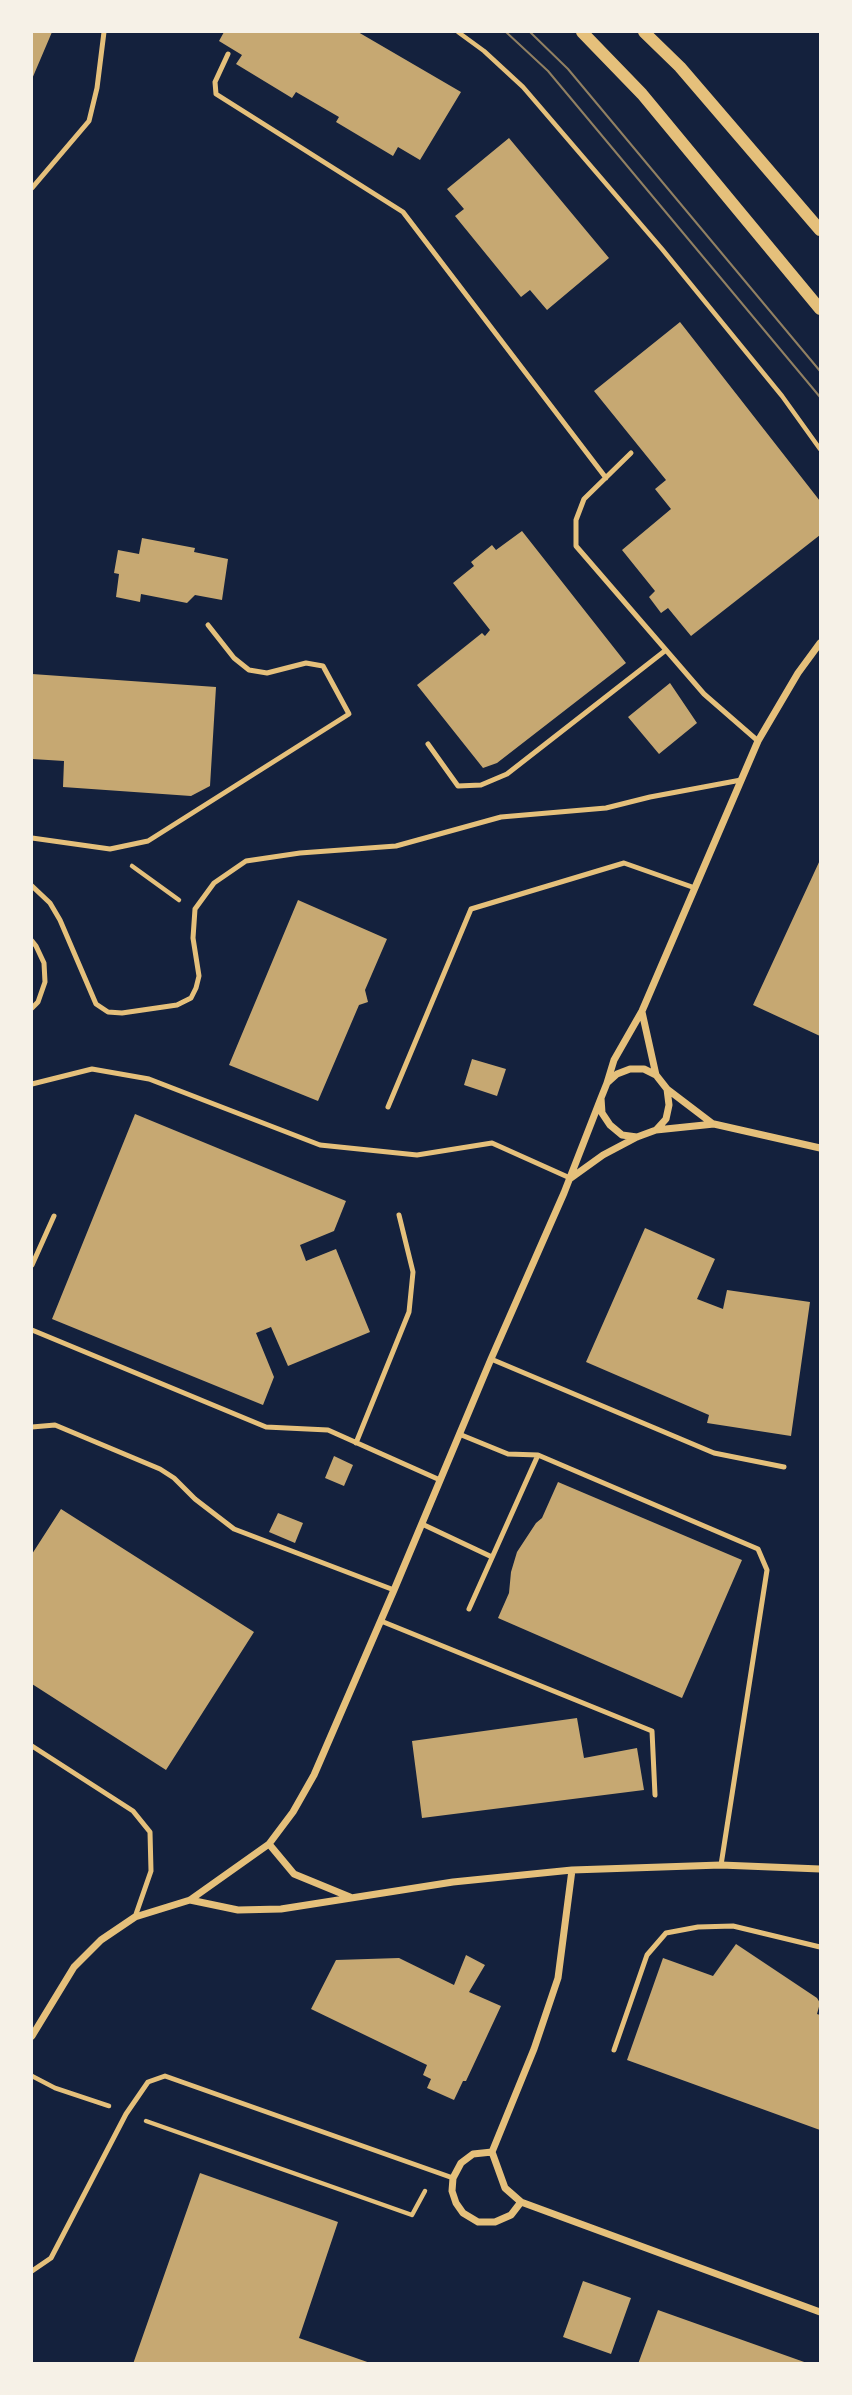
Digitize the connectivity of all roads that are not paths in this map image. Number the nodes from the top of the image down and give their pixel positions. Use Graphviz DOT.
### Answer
graph roads {
  1 [pos="104,32"];
  2 [pos="583,32"];
  3 [pos="644,32"];
  4 [pos="228,54"];
  5 [pos="32,188"];
  6 [pos="821,230"];
  7 [pos="821,309"];
  8 [pos="631,453"];
  9 [pos="606,478"];
  10 [pos="208,625"];
  11 [pos="821,643"];
  12 [pos="666,650"];
  13 [pos="758,741"];
  14 [pos="428,744"];
  15 [pos="741,780"];
  16 [pos="32,838"];
  17 [pos="32,886"];
  18 [pos="695,888"];
  19 [pos="32,941"];
  20 [pos="32,1008"];
  21 [pos="642,1011"];
  22 [pos="656,1076"];
  23 [pos="607,1083"];
  24 [pos="32,1084"];
  25 [pos="667,1089"];
  26 [pos="601,1098"];
  27 [pos="388,1107"];
  28 [pos="714,1124"];
  29 [pos="656,1130"];
  30 [pos="637,1137"];
  31 [pos="821,1148"];
  32 [pos="570,1178"];
  33 [pos="399,1215"];
  34 [pos="54,1216"];
  35 [pos="32,1265"];
  36 [pos="32,1330"];
  37 [pos="491,1359"];
  38 [pos="32,1427"];
  39 [pos="460,1434"];
  40 [pos="356,1443"];
  41 [pos="538,1455"];
  42 [pos="784,1467"];
  43 [pos="440,1480"];
  44 [pos="422,1524"];
  45 [pos="492,1557"];
  46 [pos="394,1590"];
  47 [pos="469,1609"];
  48 [pos="381,1621"];
  49 [pos="32,1746"];
  50 [pos="655,1795"];
  51 [pos="269,1844"];
  52 [pos="721,1866"];
  53 [pos="821,1869"];
  54 [pos="572,1870"];
  55 [pos="351,1897"];
  56 [pos="190,1900"];
  57 [pos="135,1917"];
  58 [pos="821,1947"];
  59 [pos="32,2036"];
  60 [pos="614,2050"];
  61 [pos="492,2151"];
  62 [pos="453,2178"];
  63 [pos="521,2202"];
  64 [pos="32,2271"];
  65 [pos="821,2312"];
  1 -- 5 [label="lane"];
  2 -- 7 [label="street"];
  3 -- 6 [label="street"];
  4 -- 9 [label="lane"];
  8 -- 9 [label="lane"];
  9 -- 12 [label="lane"];
  10 -- 16 [label="lane"];
  11 -- 13 [label="street"];
  12 -- 13 [label="lane"];
  12 -- 14 [label="lane"];
  13 -- 15 [label="street"];
  15 -- 17 [label="lane"];
  15 -- 18 [label="street"];
  18 -- 21 [label="street"];
  18 -- 27 [label="lane"];
  19 -- 20 [label="lane"];
  21 -- 22 [label="street"];
  21 -- 23 [label="street"];
  22 -- 23 [label="street"];
  22 -- 25 [label="street"];
  23 -- 26 [label="street"];
  24 -- 32 [label="lane"];
  25 -- 28 [label="street"];
  25 -- 29 [label="street"];
  26 -- 30 [label="street"];
  26 -- 32 [label="street"];
  28 -- 29 [label="street"];
  28 -- 31 [label="street"];
  29 -- 30 [label="street"];
  30 -- 32 [label="street"];
  32 -- 37 [label="street"];
  33 -- 40 [label="lane"];
  34 -- 35 [label="lane"];
  36 -- 40 [label="lane"];
  37 -- 39 [label="street"];
  37 -- 42 [label="lane"];
  38 -- 46 [label="lane"];
  39 -- 41 [label="lane"];
  39 -- 43 [label="street"];
  40 -- 43 [label="lane"];
  41 -- 45 [label="lane"];
  41 -- 52 [label="lane"];
  43 -- 44 [label="street"];
  44 -- 45 [label="lane"];
  44 -- 46 [label="street"];
  45 -- 47 [label="lane"];
  46 -- 48 [label="street"];
  48 -- 50 [label="lane"];
  48 -- 51 [label="street"];
  49 -- 57 [label="lane"];
  51 -- 55 [label="street"];
  51 -- 56 [label="street"];
  52 -- 53 [label="street"];
  52 -- 54 [label="street"];
  54 -- 55 [label="street"];
  54 -- 61 [label="street"];
  55 -- 56 [label="street"];
  56 -- 57 [label="street"];
  57 -- 59 [label="street"];
  58 -- 60 [label="lane"];
  61 -- 62 [label="street"];
  61 -- 63 [label="street"];
  62 -- 63 [label="street"];
  62 -- 64 [label="lane"];
  63 -- 65 [label="street"];
}
